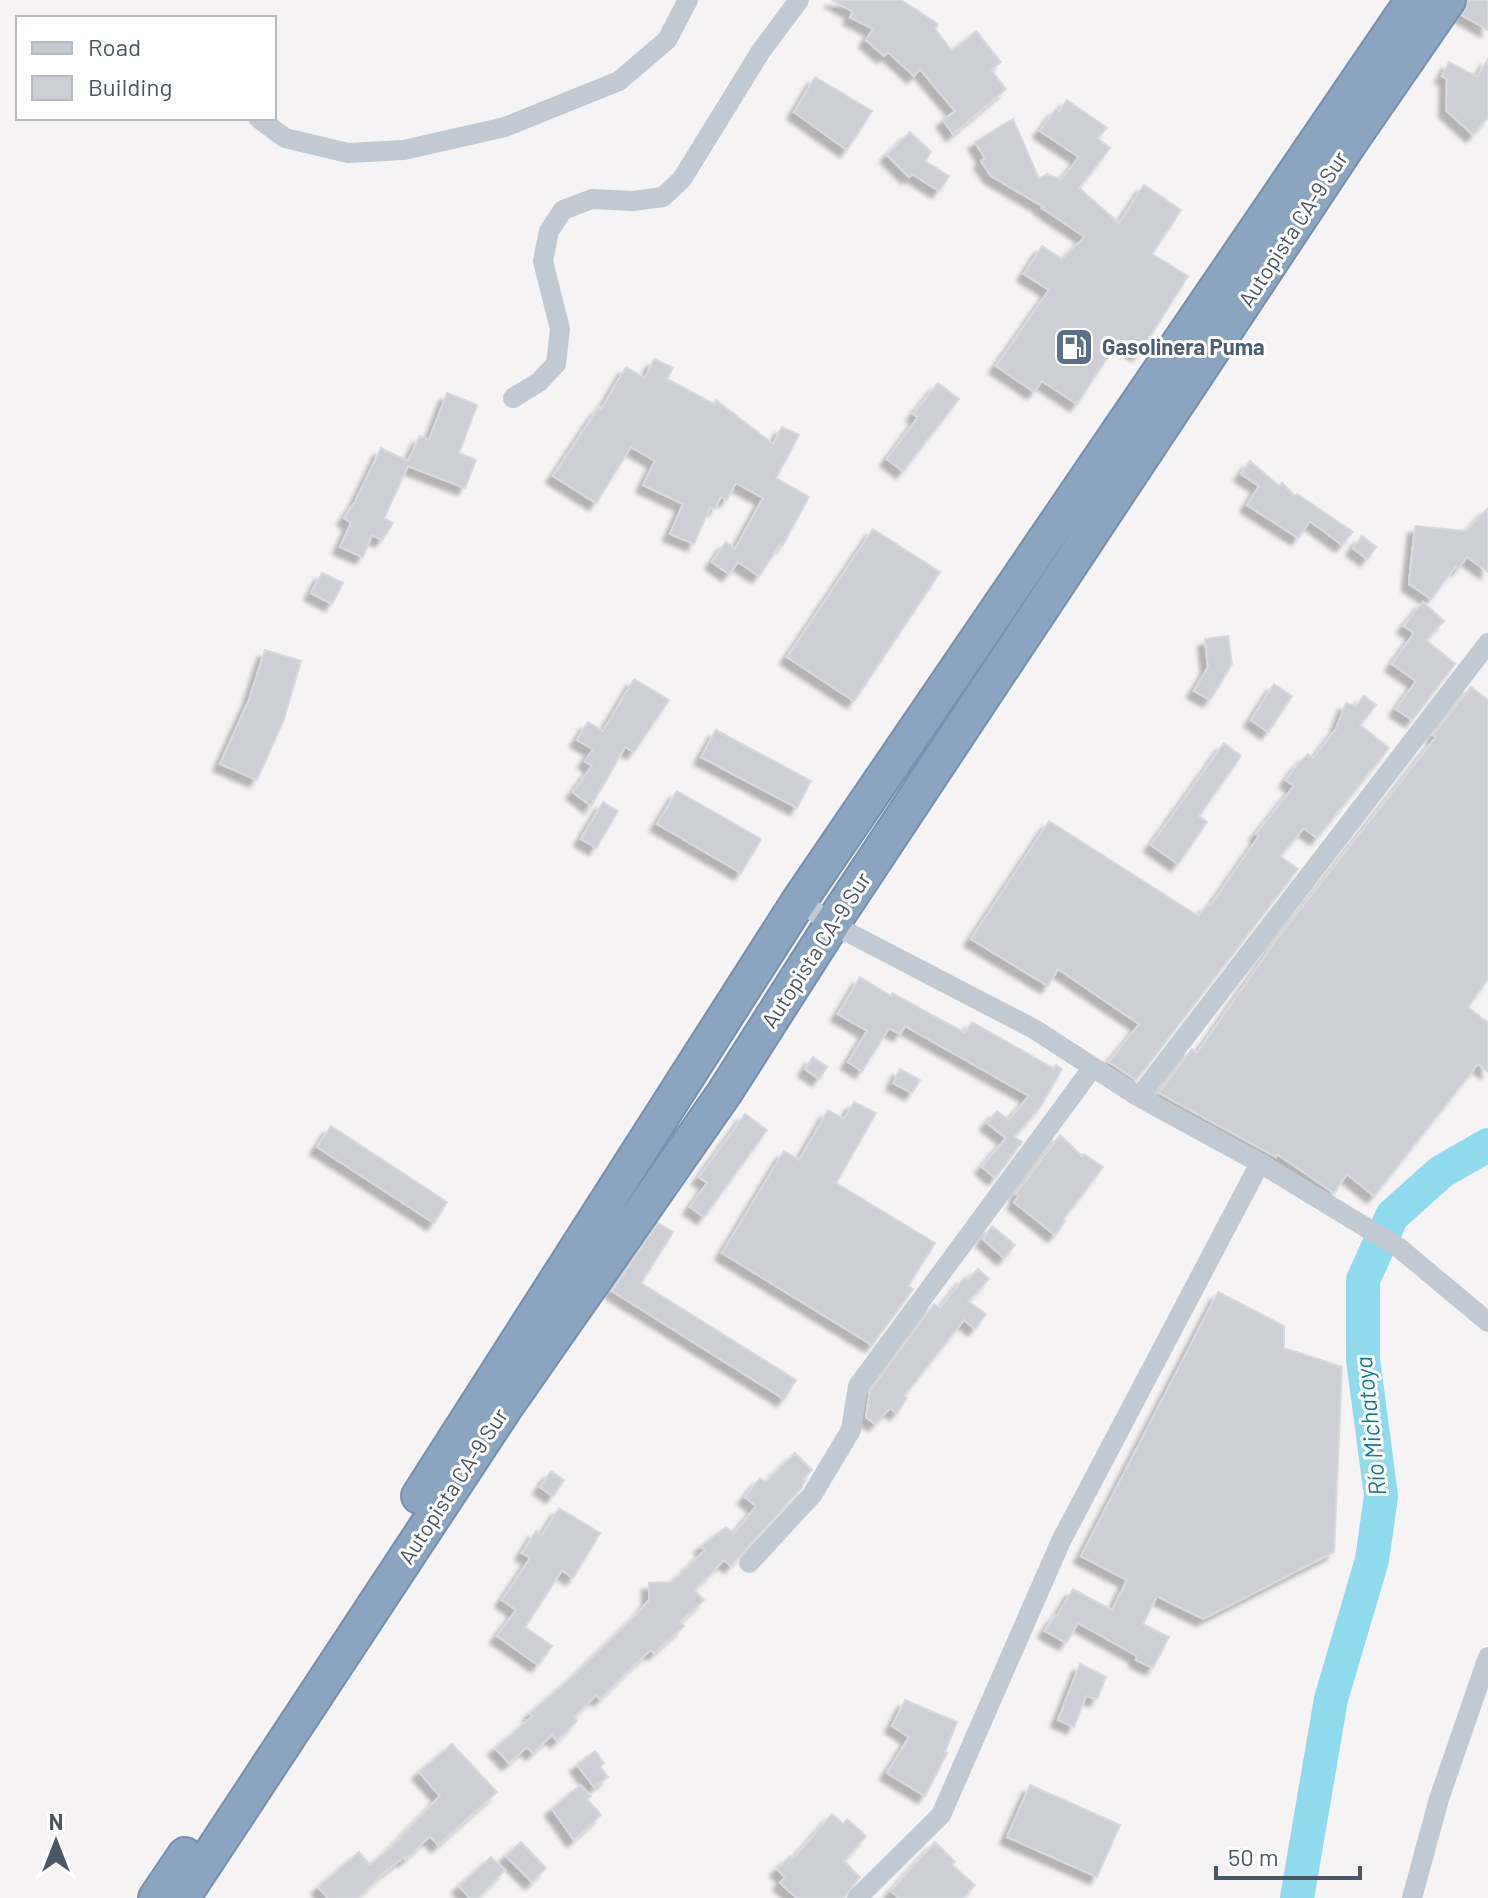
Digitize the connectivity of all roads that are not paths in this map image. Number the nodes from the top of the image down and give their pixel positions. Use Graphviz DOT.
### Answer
graph roads {
  1 [pos="688,0"];
  2 [pos="799,0"];
  3 [pos="1413,0"];
  4 [pos="1448,0"];
  5 [pos="261,120"];
  6 [pos="513,398"];
  7 [pos="1488,643"];
  8 [pos="799,901"];
  9 [pos="832,924"];
  10 [pos="1093,1067"];
  11 [pos="1139,1097"];
  12 [pos="1260,1163"];
  13 [pos="1488,1322"];
  14 [pos="749,1563"];
  15 [pos="1488,1657"];
  16 [pos="156,1898"];
  17 [pos="182,1898"];
  18 [pos="857,1898"];
  19 [pos="1412,1898"];
  1 -- 5 [label="street"];
  2 -- 6 [label="street"];
  3 -- 8 [label="highway, Autopista CA-9 Sur"];
  4 -- 9 [label="highway, Autopista CA-9 Sur"];
  7 -- 11 [label="street"];
  8 -- 9 [label="street"];
  8 -- 16 [label="highway, Autopista CA-9 Sur"];
  9 -- 10 [label="street"];
  9 -- 17 [label="highway, Autopista CA-9 Sur"];
  10 -- 11 [label="street"];
  10 -- 14 [label="street"];
  11 -- 12 [label="street"];
  12 -- 13 [label="street"];
  12 -- 18 [label="street"];
  15 -- 19 [label="street"];
}
